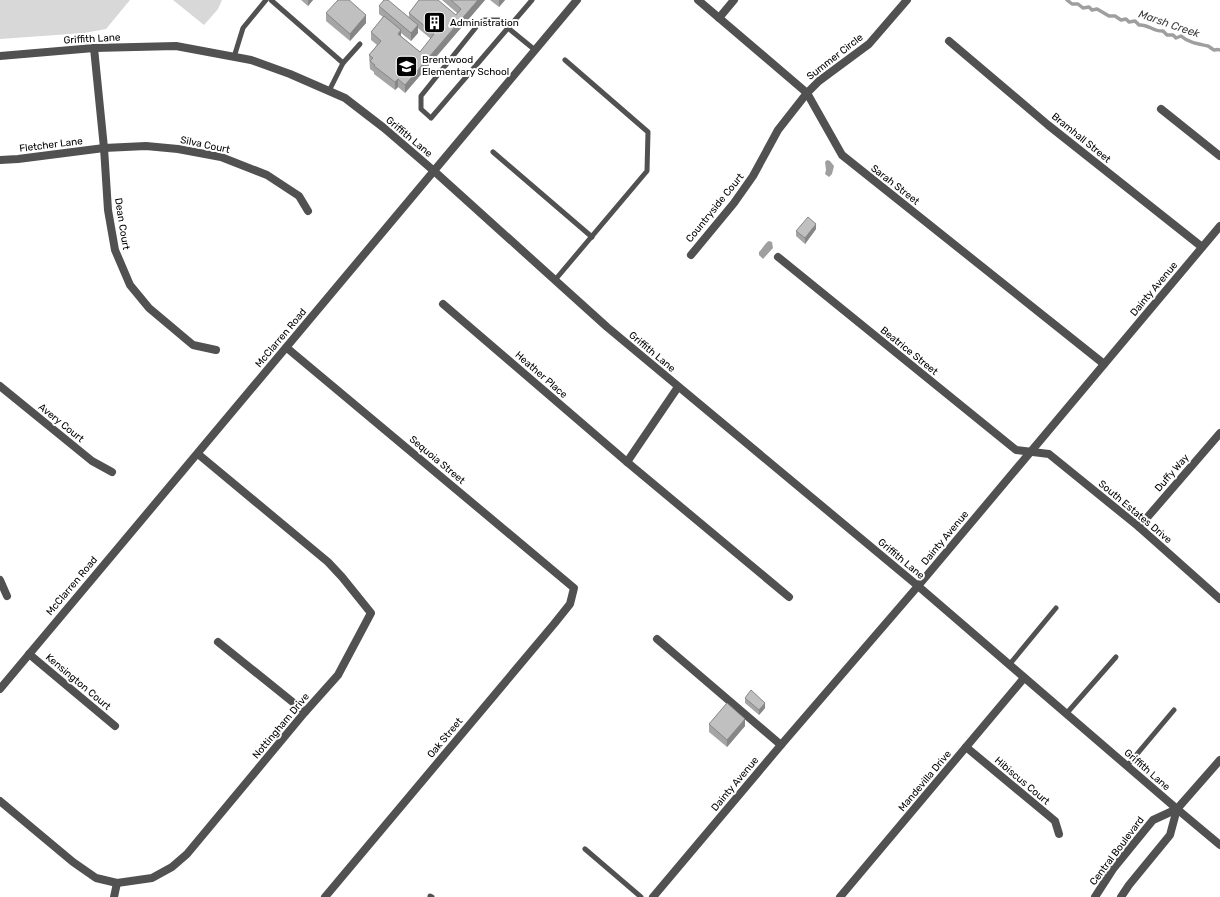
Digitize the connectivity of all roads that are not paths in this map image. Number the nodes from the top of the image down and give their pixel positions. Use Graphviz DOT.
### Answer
graph roads {
  1 [pos="266,0"];
  2 [pos="271,0"];
  3 [pos="532,0"];
  4 [pos="577,0"];
  5 [pos="698,0"];
  6 [pos="734,0"];
  7 [pos="907,0"];
  8 [pos="719,18"];
  9 [pos="508,28"];
  10 [pos="949,42"];
  11 [pos="360,44"];
  12 [pos="94,48"];
  13 [pos="535,50"];
  14 [pos="0,56"];
  15 [pos="234,57"];
  16 [pos="565,60"];
  17 [pos="343,63"];
  18 [pos="329,91"];
  19 [pos="806,94"];
  20 [pos="1161,109"];
  21 [pos="104,148"];
  22 [pos="493,152"];
  23 [pos="1220,156"];
  24 [pos="0,160"];
  25 [pos="434,171"];
  26 [pos="308,211"];
  27 [pos="1220,226"];
  28 [pos="592,237"];
  29 [pos="1202,247"];
  30 [pos="691,255"];
  31 [pos="778,257"];
  32 [pos="555,280"];
  33 [pos="443,304"];
  34 [pos="287,348"];
  35 [pos="216,350"];
  36 [pos="1104,364"];
  37 [pos="0,386"];
  38 [pos="678,387"];
  39 [pos="1220,433"];
  40 [pos="1030,452"];
  41 [pos="198,454"];
  42 [pos="626,462"];
  43 [pos="112,472"];
  44 [pos="1139,527"];
  45 [pos="0,580"];
  46 [pos="918,586"];
  47 [pos="574,588"];
  48 [pos="7,596"];
  49 [pos="789,597"];
  50 [pos="1220,598"];
  51 [pos="1056,608"];
  52 [pos="657,639"];
  53 [pos="218,642"];
  54 [pos="29,654"];
  55 [pos="1116,657"];
  56 [pos="1009,665"];
  57 [pos="1024,678"];
  58 [pos="0,689"];
  59 [pos="1174,710"];
  60 [pos="305,712"];
  61 [pos="1066,714"];
  62 [pos="115,726"];
  63 [pos="780,745"];
  64 [pos="966,747"];
  65 [pos="1220,760"];
  66 [pos="1127,766"];
  67 [pos="0,801"];
  68 [pos="1177,809"];
  69 [pos="1059,834"];
  70 [pos="1220,845"];
  71 [pos="585,849"];
  72 [pos="117,883"];
  73 [pos="114,897"];
  74 [pos="325,897"];
  75 [pos="641,897"];
  76 [pos="653,897"];
  77 [pos="840,897"];
  78 [pos="1095,897"];
  79 [pos="1121,897"];
  1 -- 15 [label="lane"];
  2 -- 17 [label="lane"];
  3 -- 9 [label="lane"];
  4 -- 13 [label="street, McClarren Road"];
  5 -- 8 [label="street, Sarah Street"];
  6 -- 8 [label="street"];
  7 -- 19 [label="street, Summer Circle"];
  8 -- 19 [label="street, Sarah Street"];
  9 -- 9 [label="lane"];
  9 -- 13 [label="lane"];
  10 -- 29 [label="street, Bramhall Street"];
  11 -- 17 [label="lane"];
  12 -- 14 [label="street, Griffith Lane"];
  12 -- 15 [label="street, Griffith Lane"];
  12 -- 21 [label="street, Dean Court"];
  13 -- 25 [label="street, McClarren Road"];
  15 -- 18 [label="street, Griffith Lane"];
  16 -- 28 [label="lane"];
  17 -- 18 [label="lane"];
  18 -- 25 [label="street, Griffith Lane"];
  19 -- 30 [label="street, Countryside Court"];
  19 -- 36 [label="street, Sarah Street"];
  20 -- 23 [label="street"];
  21 -- 24 [label="street, Fletcher Lane"];
  21 -- 26 [label="street, Silva Court"];
  21 -- 35 [label="street, Dean Court"];
  22 -- 28 [label="lane"];
  25 -- 32 [label="street, Griffith Lane"];
  25 -- 34 [label="street, McClarren Road"];
  27 -- 29 [label="street, Dainty Avenue"];
  28 -- 32 [label="lane"];
  29 -- 36 [label="street, Dainty Avenue"];
  31 -- 40 [label="street, Beatrice Street"];
  32 -- 38 [label="street, Griffith Lane"];
  33 -- 42 [label="street, Heather Place"];
  34 -- 41 [label="street, McClarren Road"];
  34 -- 47 [label="street, Sequoia Street"];
  36 -- 40 [label="street, Dainty Avenue"];
  37 -- 43 [label="street, Avery Court"];
  38 -- 42 [label="street"];
  38 -- 46 [label="street, Griffith Lane"];
  39 -- 44 [label="street, Duffy Way"];
  40 -- 44 [label="street, South Estates Drive"];
  40 -- 46 [label="street, Dainty Avenue"];
  41 -- 54 [label="street, McClarren Road"];
  41 -- 60 [label="street, Nottingham Drive"];
  42 -- 49 [label="street, Heather Place"];
  44 -- 50 [label="street, South Estates Drive"];
  45 -- 48 [label="street"];
  46 -- 56 [label="street, Griffith Lane"];
  46 -- 63 [label="street, Dainty Avenue"];
  47 -- 74 [label="street, Oak Street"];
  51 -- 56 [label="lane"];
  52 -- 63 [label="street"];
  53 -- 60 [label="street"];
  54 -- 58 [label="street, McClarren Road"];
  54 -- 62 [label="street, Kensington Court"];
  55 -- 61 [label="lane"];
  56 -- 57 [label="street, Griffith Lane"];
  57 -- 61 [label="street, Griffith Lane"];
  57 -- 64 [label="street, Mandevilla Drive"];
  59 -- 66 [label="lane"];
  60 -- 72 [label="street, Nottingham Drive"];
  61 -- 66 [label="street, Griffith Lane"];
  63 -- 76 [label="street, Dainty Avenue"];
  64 -- 69 [label="street, Hibiscus Court"];
  64 -- 77 [label="street, Mandevilla Drive"];
  65 -- 68 [label="street, Central Boulevard"];
  66 -- 68 [label="street, Griffith Lane"];
  67 -- 72 [label="street, Nottingham Drive"];
  68 -- 70 [label="street, Griffith Lane"];
  68 -- 78 [label="street, Central Boulevard"];
  68 -- 79 [label="street, Central Boulevard"];
  71 -- 75 [label="lane"];
  72 -- 73 [label="street"];
}
